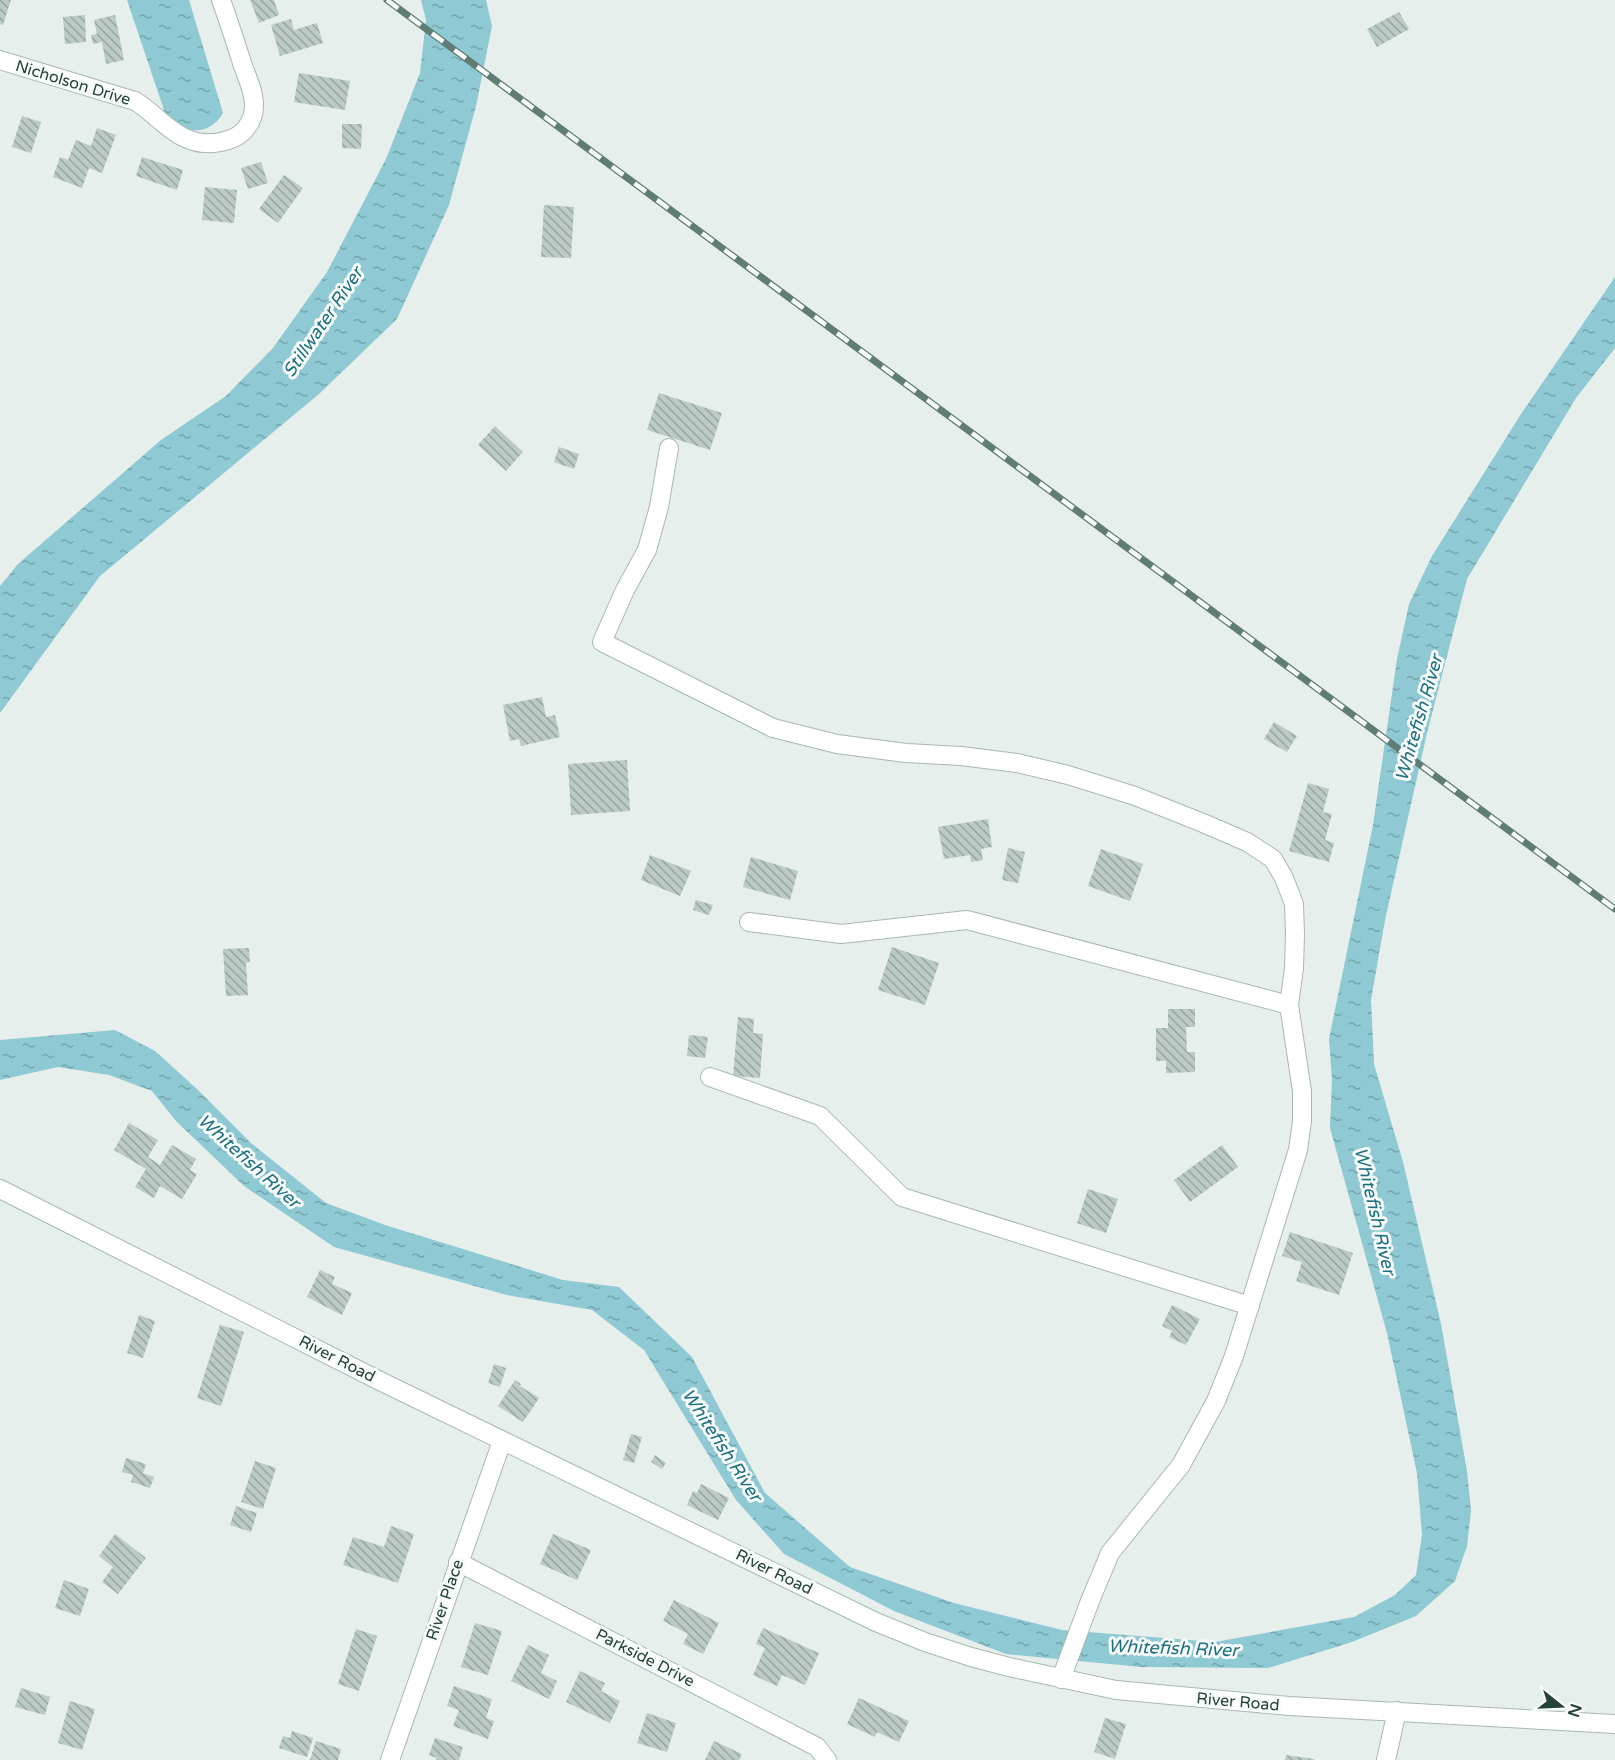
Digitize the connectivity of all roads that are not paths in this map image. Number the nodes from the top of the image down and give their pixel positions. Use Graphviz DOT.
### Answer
graph roads {
  1 [pos="222,0"];
  2 [pos="0,60"];
  3 [pos="669,448"];
  4 [pos="749,921"];
  5 [pos="1289,1005"];
  6 [pos="710,1077"];
  7 [pos="0,1189"];
  8 [pos="1250,1306"];
  9 [pos="502,1441"];
  10 [pos="458,1562"];
  11 [pos="1061,1679"];
  12 [pos="1397,1712"];
  13 [pos="1615,1724"];
  14 [pos="390,1760"];
  15 [pos="826,1760"];
  16 [pos="1386,1760"];
  1 -- 2 [label="street, Nicholson Drive"];
  3 -- 5 [label="street"];
  4 -- 5 [label="street"];
  5 -- 8 [label="street"];
  6 -- 8 [label="street"];
  7 -- 9 [label="street, River Road"];
  8 -- 11 [label="street"];
  9 -- 10 [label="street, River Place"];
  9 -- 11 [label="street, River Road"];
  10 -- 14 [label="street, River Place"];
  10 -- 15 [label="street, Parkside Drive"];
  11 -- 12 [label="street, River Road"];
  12 -- 13 [label="street, River Road"];
  12 -- 16 [label="street"];
}
